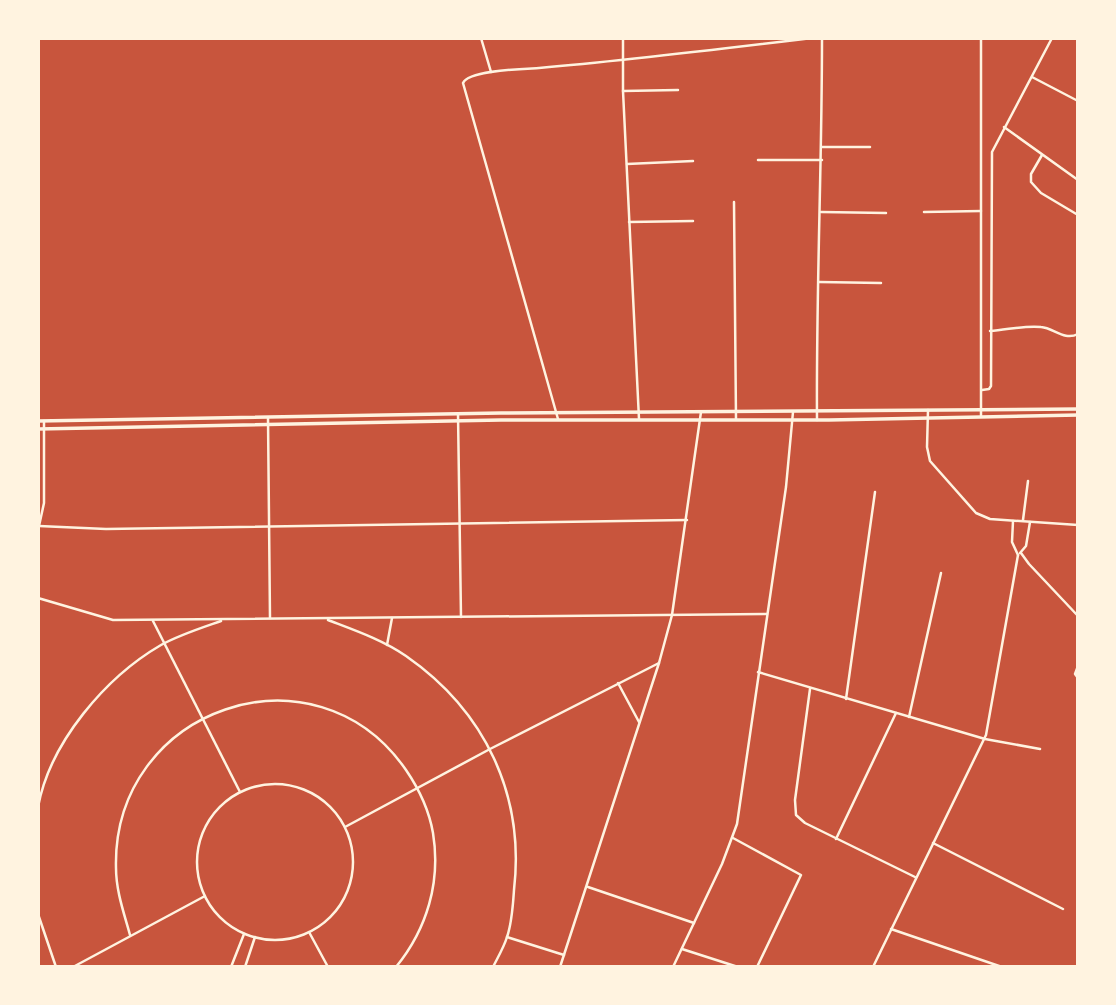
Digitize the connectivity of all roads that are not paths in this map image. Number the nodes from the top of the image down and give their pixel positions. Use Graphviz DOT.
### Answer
graph roads {
  1 [pos="481,38"];
  2 [pos="623,38"];
  3 [pos="812,38"];
  4 [pos="822,38"];
  5 [pos="982,38"];
  6 [pos="1052,38"];
  7 [pos="622,60"];
  8 [pos="491,72"];
  9 [pos="1032,77"];
  10 [pos="678,90"];
  11 [pos="623,92"];
  12 [pos="1077,101"];
  13 [pos="1004,127"];
  14 [pos="822,147"];
  15 [pos="870,147"];
  16 [pos="1042,155"];
  17 [pos="758,160"];
  18 [pos="822,160"];
  19 [pos="692,161"];
  20 [pos="627,164"];
  21 [pos="1077,180"];
  22 [pos="734,202"];
  23 [pos="981,211"];
  24 [pos="821,212"];
  25 [pos="924,212"];
  26 [pos="886,213"];
  27 [pos="1077,215"];
  28 [pos="693,221"];
  29 [pos="629,222"];
  30 [pos="818,282"];
  31 [pos="881,283"];
  32 [pos="990,331"];
  33 [pos="1077,334"];
  34 [pos="982,390"];
  35 [pos="1077,409"];
  36 [pos="928,410"];
  37 [pos="981,410"];
  38 [pos="557,412"];
  39 [pos="638,412"];
  40 [pos="701,412"];
  41 [pos="736,412"];
  42 [pos="793,412"];
  43 [pos="817,412"];
  44 [pos="458,414"];
  45 [pos="1077,415"];
  46 [pos="981,416"];
  47 [pos="268,417"];
  48 [pos="928,418"];
  49 [pos="639,419"];
  50 [pos="700,419"];
  51 [pos="559,420"];
  52 [pos="736,420"];
  53 [pos="793,420"];
  54 [pos="817,420"];
  55 [pos="41,421"];
  56 [pos="458,421"];
  57 [pos="268,425"];
  58 [pos="41,429"];
  59 [pos="1028,481"];
  60 [pos="875,492"];
  61 [pos="687,520"];
  62 [pos="1013,521"];
  63 [pos="1023,521"];
  64 [pos="1030,522"];
  65 [pos="460,523"];
  66 [pos="270,524"];
  67 [pos="39,526"];
  68 [pos="1077,526"];
  69 [pos="1019,554"];
  70 [pos="941,573"];
  71 [pos="38,598"];
  72 [pos="767,614"];
  73 [pos="672,615"];
  74 [pos="1077,616"];
  75 [pos="461,617"];
  76 [pos="271,618"];
  77 [pos="392,618"];
  78 [pos="325,619"];
  79 [pos="224,620"];
  80 [pos="153,621"];
  81 [pos="164,644"];
  82 [pos="387,645"];
  83 [pos="659,663"];
  84 [pos="1077,666"];
  85 [pos="758,672"];
  86 [pos="1077,678"];
  87 [pos="618,683"];
  88 [pos="810,689"];
  89 [pos="846,699"];
  90 [pos="896,713"];
  91 [pos="202,718"];
  92 [pos="909,718"];
  93 [pos="639,722"];
  94 [pos="985,739"];
  95 [pos="1040,748"];
  96 [pos="490,749"];
  97 [pos="41,788"];
  98 [pos="418,788"];
  99 [pos="240,792"];
  100 [pos="38,807"];
  101 [pos="345,827"];
  102 [pos="733,838"];
  103 [pos="836,838"];
  104 [pos="933,843"];
  105 [pos="916,878"];
  106 [pos="587,887"];
  107 [pos="205,896"];
  108 [pos="1063,909"];
  109 [pos="38,914"];
  110 [pos="694,923"];
  111 [pos="891,929"];
  112 [pos="309,932"];
  113 [pos="244,934"];
  114 [pos="130,935"];
  115 [pos="255,937"];
  116 [pos="507,937"];
  117 [pos="682,949"];
  118 [pos="564,955"];
  119 [pos="720,961"];
  120 [pos="56,967"];
  121 [pos="73,967"];
  122 [pos="231,967"];
  123 [pos="245,967"];
  124 [pos="328,967"];
  125 [pos="396,967"];
  126 [pos="493,967"];
  127 [pos="561,967"];
  128 [pos="673,967"];
  129 [pos="718,967"];
  130 [pos="738,967"];
  131 [pos="757,967"];
  132 [pos="873,967"];
  133 [pos="1002,967"];
  1 -- 8 [label="street"];
  2 -- 7 [label="street"];
  3 -- 7 [label="street"];
  4 -- 14 [label="street"];
  5 -- 23 [label="street"];
  6 -- 9 [label="street"];
  7 -- 8 [label="street"];
  7 -- 11 [label="street"];
  8 -- 38 [label="street"];
  9 -- 12 [label="street"];
  9 -- 13 [label="street"];
  10 -- 11 [label="street"];
  11 -- 20 [label="street"];
  13 -- 16 [label="street"];
  13 -- 32 [label="street"];
  14 -- 15 [label="street"];
  14 -- 18 [label="street"];
  16 -- 21 [label="street"];
  16 -- 27 [label="street"];
  17 -- 18 [label="street"];
  18 -- 24 [label="street"];
  19 -- 20 [label="street"];
  20 -- 29 [label="street"];
  22 -- 41 [label="street"];
  23 -- 25 [label="street"];
  23 -- 34 [label="street"];
  24 -- 26 [label="street"];
  24 -- 30 [label="street"];
  28 -- 29 [label="street"];
  29 -- 39 [label="street"];
  30 -- 31 [label="street"];
  30 -- 43 [label="street"];
  32 -- 33 [label="street"];
  32 -- 34 [label="street"];
  34 -- 37 [label="street"];
  35 -- 37 [label="street"];
  36 -- 37 [label="street"];
  36 -- 43 [label="street"];
  36 -- 48 [label="street"];
  37 -- 46 [label="street"];
  38 -- 39 [label="street"];
  38 -- 44 [label="street"];
  38 -- 51 [label="street"];
  39 -- 40 [label="street"];
  39 -- 49 [label="street"];
  40 -- 41 [label="street"];
  40 -- 50 [label="street"];
  41 -- 42 [label="street"];
  41 -- 52 [label="street"];
  42 -- 43 [label="street"];
  42 -- 53 [label="street"];
  43 -- 54 [label="street"];
  44 -- 47 [label="street"];
  44 -- 56 [label="street"];
  45 -- 46 [label="street"];
  46 -- 48 [label="street"];
  47 -- 55 [label="street"];
  47 -- 57 [label="street"];
  48 -- 54 [label="street"];
  48 -- 62 [label="street"];
  49 -- 50 [label="street"];
  49 -- 51 [label="street"];
  50 -- 52 [label="street"];
  50 -- 61 [label="street"];
  51 -- 56 [label="street"];
  52 -- 53 [label="street"];
  53 -- 54 [label="street"];
  53 -- 72 [label="street"];
  55 -- 58 [label="street"];
  56 -- 57 [label="street"];
  56 -- 65 [label="street"];
  57 -- 58 [label="street"];
  57 -- 66 [label="street"];
  58 -- 67 [label="street"];
  59 -- 63 [label="street"];
  60 -- 89 [label="street"];
  61 -- 65 [label="street"];
  61 -- 73 [label="street"];
  62 -- 63 [label="street"];
  62 -- 69 [label="street"];
  63 -- 64 [label="street"];
  64 -- 68 [label="street"];
  64 -- 69 [label="street"];
  65 -- 66 [label="street"];
  65 -- 75 [label="street"];
  66 -- 67 [label="street"];
  66 -- 76 [label="street"];
  69 -- 74 [label="street"];
  69 -- 94 [label="street"];
  70 -- 92 [label="street"];
  71 -- 80 [label="street"];
  72 -- 73 [label="street"];
  72 -- 85 [label="street"];
  73 -- 75 [label="street"];
  73 -- 83 [label="street"];
  75 -- 77 [label="street"];
  76 -- 78 [label="street"];
  76 -- 79 [label="street"];
  77 -- 78 [label="street"];
  77 -- 82 [label="street"];
  78 -- 82 [label="street"];
  79 -- 80 [label="street"];
  79 -- 81 [label="street"];
  80 -- 81 [label="street"];
  81 -- 91 [label="street"];
  81 -- 97 [label="street"];
  82 -- 96 [label="street"];
  83 -- 87 [label="street"];
  83 -- 93 [label="street"];
  84 -- 86 [label="street"];
  85 -- 88 [label="street"];
  85 -- 102 [label="street"];
  87 -- 93 [label="street"];
  87 -- 96 [label="street"];
  88 -- 89 [label="street"];
  88 -- 103 [label="street"];
  89 -- 90 [label="street"];
  90 -- 92 [label="street"];
  90 -- 103 [label="street"];
  91 -- 98 [label="street"];
  91 -- 99 [label="street"];
  91 -- 114 [label="street"];
  92 -- 94 [label="street"];
  93 -- 106 [label="street"];
  94 -- 95 [label="street"];
  94 -- 104 [label="street"];
  96 -- 98 [label="street"];
  96 -- 116 [label="street"];
  97 -- 100 [label="street"];
  98 -- 101 [label="street"];
  98 -- 125 [label="street"];
  99 -- 101 [label="street"];
  99 -- 107 [label="street"];
  101 -- 112 [label="street"];
  102 -- 110 [label="street"];
  102 -- 131 [label="street"];
  103 -- 105 [label="street"];
  104 -- 105 [label="street"];
  104 -- 108 [label="street"];
  105 -- 111 [label="street"];
  106 -- 110 [label="street"];
  106 -- 118 [label="street"];
  107 -- 113 [label="street"];
  107 -- 114 [label="street"];
  109 -- 120 [label="street"];
  110 -- 117 [label="street"];
  111 -- 132 [label="street"];
  111 -- 133 [label="street"];
  112 -- 115 [label="street"];
  112 -- 124 [label="street"];
  113 -- 115 [label="street"];
  113 -- 122 [label="street"];
  114 -- 121 [label="street"];
  115 -- 123 [label="street"];
  116 -- 118 [label="street"];
  116 -- 126 [label="street"];
  117 -- 119 [label="street"];
  117 -- 128 [label="street"];
  118 -- 127 [label="street"];
  119 -- 129 [label="street"];
  119 -- 130 [label="street"];
}
